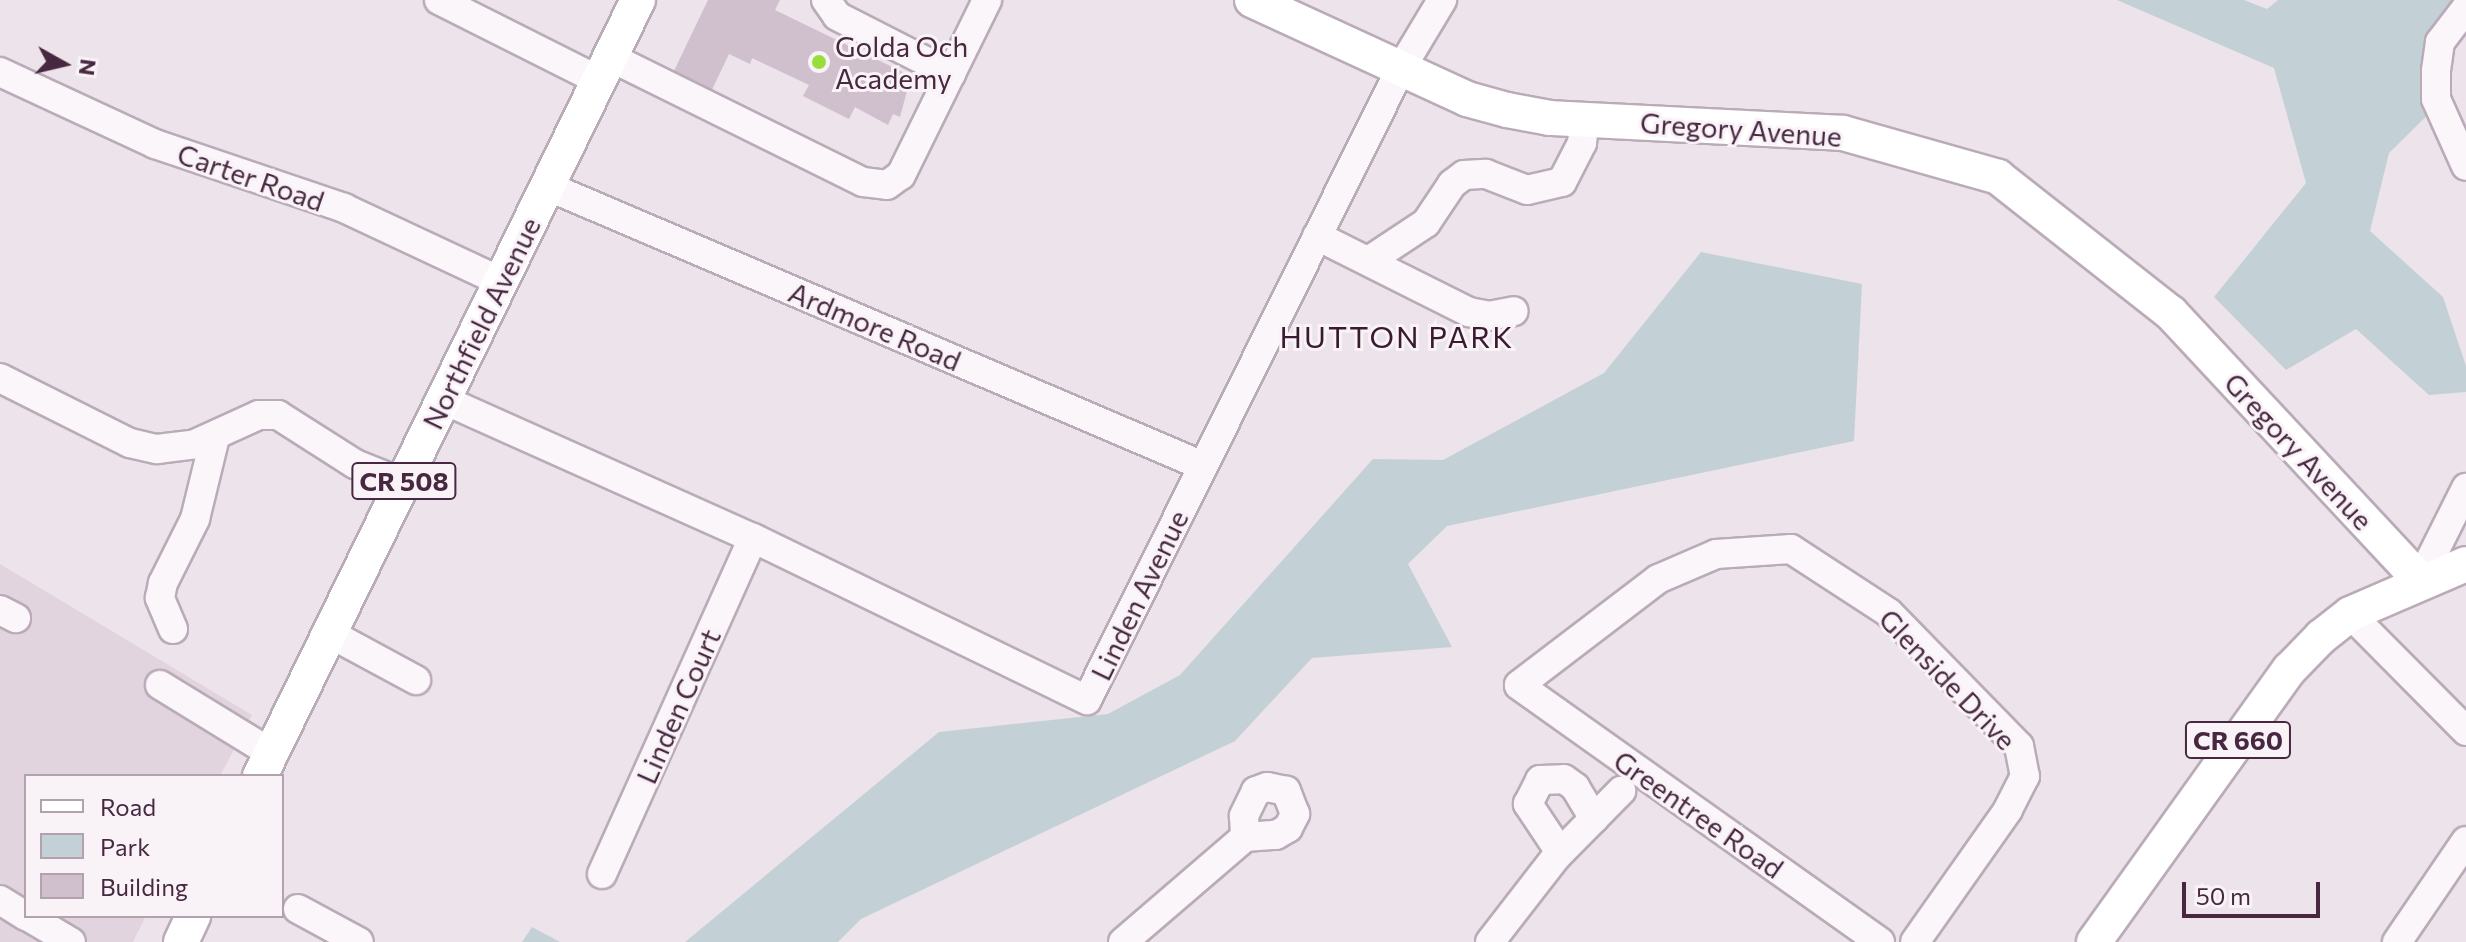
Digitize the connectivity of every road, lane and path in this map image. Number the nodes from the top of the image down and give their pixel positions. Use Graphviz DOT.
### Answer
graph roads {
  1 [pos="439,0"];
  2 [pos="638,0"];
  3 [pos="826,0"];
  4 [pos="1252,0"];
  5 [pos="1442,0"];
  6 [pos="979,2"];
  7 [pos="2466,8"];
  8 [pos="604,68"];
  9 [pos="1400,70"];
  10 [pos="0,72"];
  11 [pos="951,74"];
  12 [pos="1585,120"];
  13 [pos="2466,166"];
  14 [pos="547,186"];
  15 [pos="1317,236"];
  16 [pos="1370,260"];
  17 [pos="502,282"];
  18 [pos="1514,311"];
  19 [pos="0,378"];
  20 [pos="444,400"];
  21 [pos="215,437"];
  22 [pos="1203,466"];
  23 [pos="403,483"];
  24 [pos="2466,488"];
  25 [pos="753,538"];
  26 [pos="2466,564"];
  27 [pos="2420,580"];
  28 [pos="2350,614"];
  29 [pos="173,629"];
  30 [pos="329,633"];
  31 [pos="416,680"];
  32 [pos="160,685"];
  33 [pos="1519,685"];
  34 [pos="2466,731"];
  35 [pos="265,765"];
  36 [pos="1621,791"];
  37 [pos="1594,819"];
  38 [pos="1245,837"];
  39 [pos="2466,841"];
  40 [pos="1560,852"];
  41 [pos="602,874"];
  42 [pos="0,900"];
  43 [pos="298,909"];
  44 [pos="24,915"];
  45 [pos="29,918"];
  46 [pos="192,918"];
  47 [pos="71,942"];
  48 [pos="181,942"];
  49 [pos="359,942"];
  50 [pos="1123,942"];
  51 [pos="1490,942"];
  52 [pos="1880,942"];
  53 [pos="1915,942"];
  54 [pos="2094,942"];
  55 [pos="2397,942"];
  1 -- 8 [label="street"];
  2 -- 8 [label="main road, Northfield Avenue / CR 508"];
  3 -- 11 [label="street"];
  4 -- 9 [label="main road, Gregory Avenue"];
  5 -- 9 [label="street, Linden Avenue"];
  6 -- 11 [label="street"];
  7 -- 13 [label="street"];
  8 -- 11 [label="street"];
  8 -- 14 [label="main road, Northfield Avenue / CR 508"];
  9 -- 12 [label="main road, Gregory Avenue"];
  9 -- 15 [label="street, Linden Avenue"];
  10 -- 17 [label="street, Carter Road"];
  12 -- 16 [label="street"];
  12 -- 27 [label="main road, Gregory Avenue"];
  14 -- 17 [label="main road, Northfield Avenue / CR 508"];
  14 -- 22 [label="street, Ardmore Road"];
  15 -- 16 [label="street"];
  15 -- 22 [label="street, Linden Avenue"];
  16 -- 18 [label="street"];
  17 -- 20 [label="main road, Northfield Avenue / CR 508"];
  19 -- 21 [label="street"];
  20 -- 23 [label="main road, Northfield Avenue / CR 508"];
  20 -- 25 [label="street, Linden Avenue"];
  21 -- 23 [label="street"];
  21 -- 29 [label="street"];
  22 -- 25 [label="street, Linden Avenue"];
  23 -- 30 [label="main road, Northfield Avenue / CR 508"];
  24 -- 27 [label="street"];
  25 -- 41 [label="street, Linden Court"];
  26 -- 27 [label="main road"];
  27 -- 28 [label="main road, CR 660"];
  28 -- 34 [label="street"];
  28 -- 54 [label="main road, CR 660"];
  30 -- 31 [label="street"];
  30 -- 35 [label="main road, Northfield Avenue / CR 508"];
  32 -- 35 [label="street"];
  33 -- 52 [label="street, Greentree Road"];
  33 -- 53 [label="street, Glenside Drive"];
  36 -- 37 [label="street"];
  37 -- 40 [label="street"];
  37 -- 40 [label="street"];
  38 -- 50 [label="street"];
  39 -- 55 [label="street"];
  40 -- 51 [label="street"];
  42 -- 44 [label="street"];
  43 -- 49 [label="street"];
  45 -- 47 [label="street"];
  46 -- 48 [label="main road"];
}
